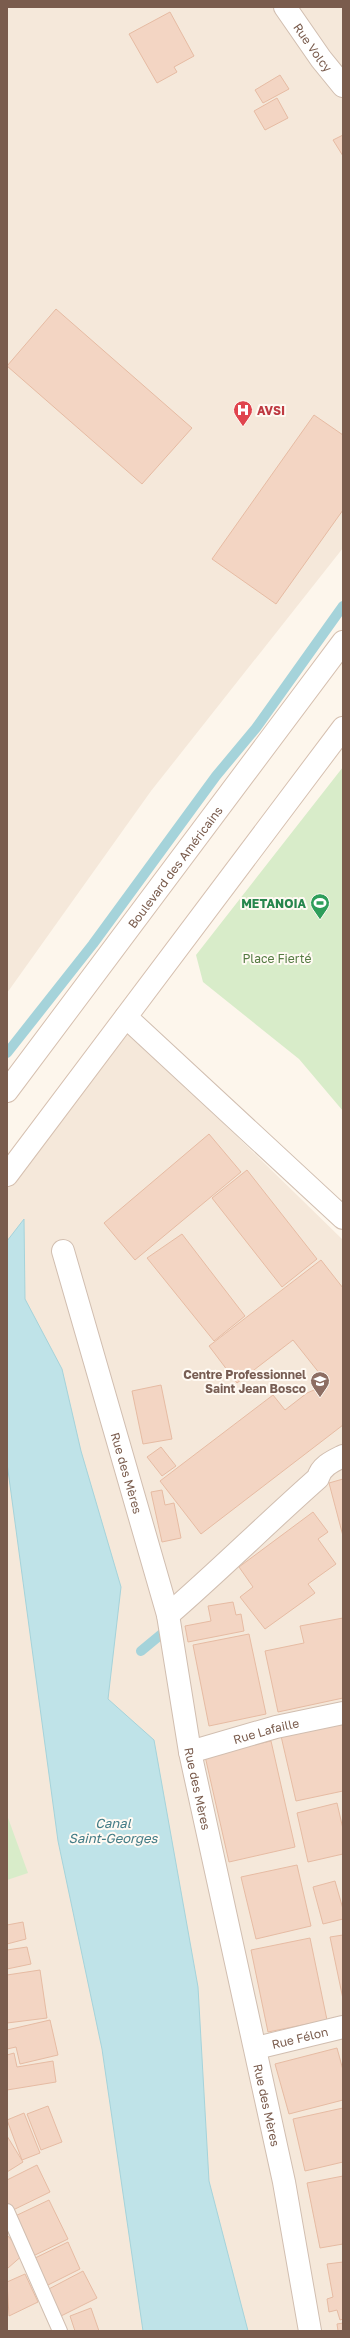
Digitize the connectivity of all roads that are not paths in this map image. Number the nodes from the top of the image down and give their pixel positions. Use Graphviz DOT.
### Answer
graph roads {
  1 [pos="285,7"];
  2 [pos="343,86"];
  3 [pos="343,642"];
  4 [pos="343,728"];
  5 [pos="126,1017"];
  6 [pos="7,1091"];
  7 [pos="7,1175"];
  8 [pos="343,1218"];
  9 [pos="63,1252"];
  10 [pos="343,1456"];
  11 [pos="168,1615"];
  12 [pos="343,1713"];
  13 [pos="190,1752"];
  14 [pos="343,2027"];
  15 [pos="256,2048"];
  16 [pos="7,2211"];
  17 [pos="60,2331"];
  18 [pos="310,2331"];
  1 -- 2 [label="street, Rue Volcy"];
  3 -- 6 [label="street, Boulevard des Américains"];
  4 -- 5 [label="street"];
  5 -- 7 [label="street"];
  5 -- 8 [label="street"];
  9 -- 11 [label="street, Rue des Mères"];
  10 -- 11 [label="street"];
  11 -- 13 [label="street, Rue des Mères"];
  12 -- 13 [label="street, Rue Lafaille"];
  13 -- 15 [label="street, Rue des Mères"];
  14 -- 15 [label="street, Rue Félon"];
  15 -- 18 [label="street, Rue des Mères"];
  16 -- 17 [label="lane"];
}
